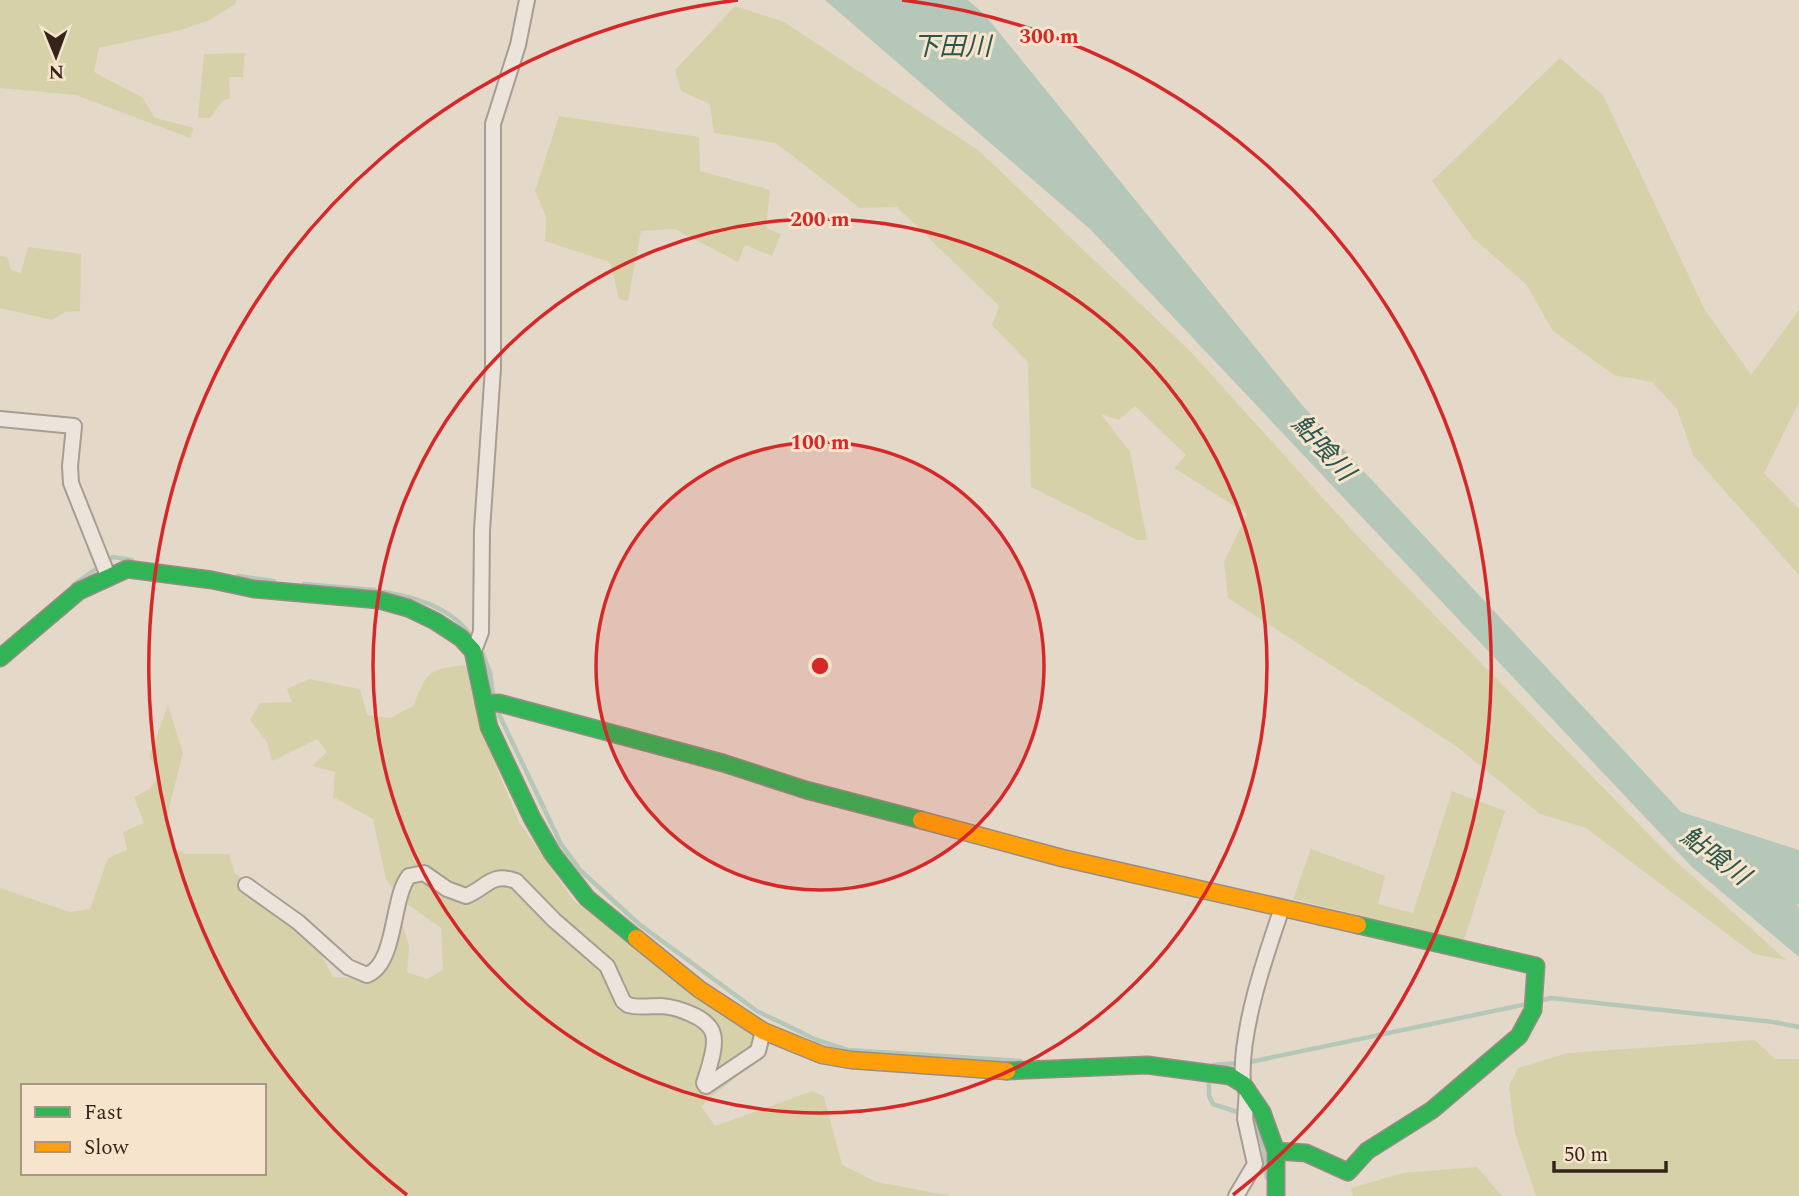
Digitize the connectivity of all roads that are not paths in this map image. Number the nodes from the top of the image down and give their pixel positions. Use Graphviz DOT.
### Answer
graph roads {
  1 [pos="527,0"];
  2 [pos="0,419"];
  3 [pos="106,573"];
  4 [pos="475,647"];
  5 [pos="0,658"];
  6 [pos="491,703"];
  7 [pos="246,885"];
  8 [pos="1282,908"];
  9 [pos="763,1031"];
  10 [pos="1244,1075"];
  11 [pos="1276,1151"];
  12 [pos="1237,1196"];
  13 [pos="1276,1196"];
  1 -- 4 [label="street"];
  2 -- 3 [label="street"];
  3 -- 4 [label="street"];
  3 -- 5 [label="street"];
  4 -- 6 [label="street"];
  6 -- 8 [label="street"];
  6 -- 9 [label="street"];
  7 -- 9 [label="street"];
  8 -- 10 [label="street"];
  8 -- 11 [label="street"];
  9 -- 10 [label="street"];
  10 -- 11 [label="street"];
  10 -- 12 [label="street"];
  11 -- 13 [label="street"];
}
